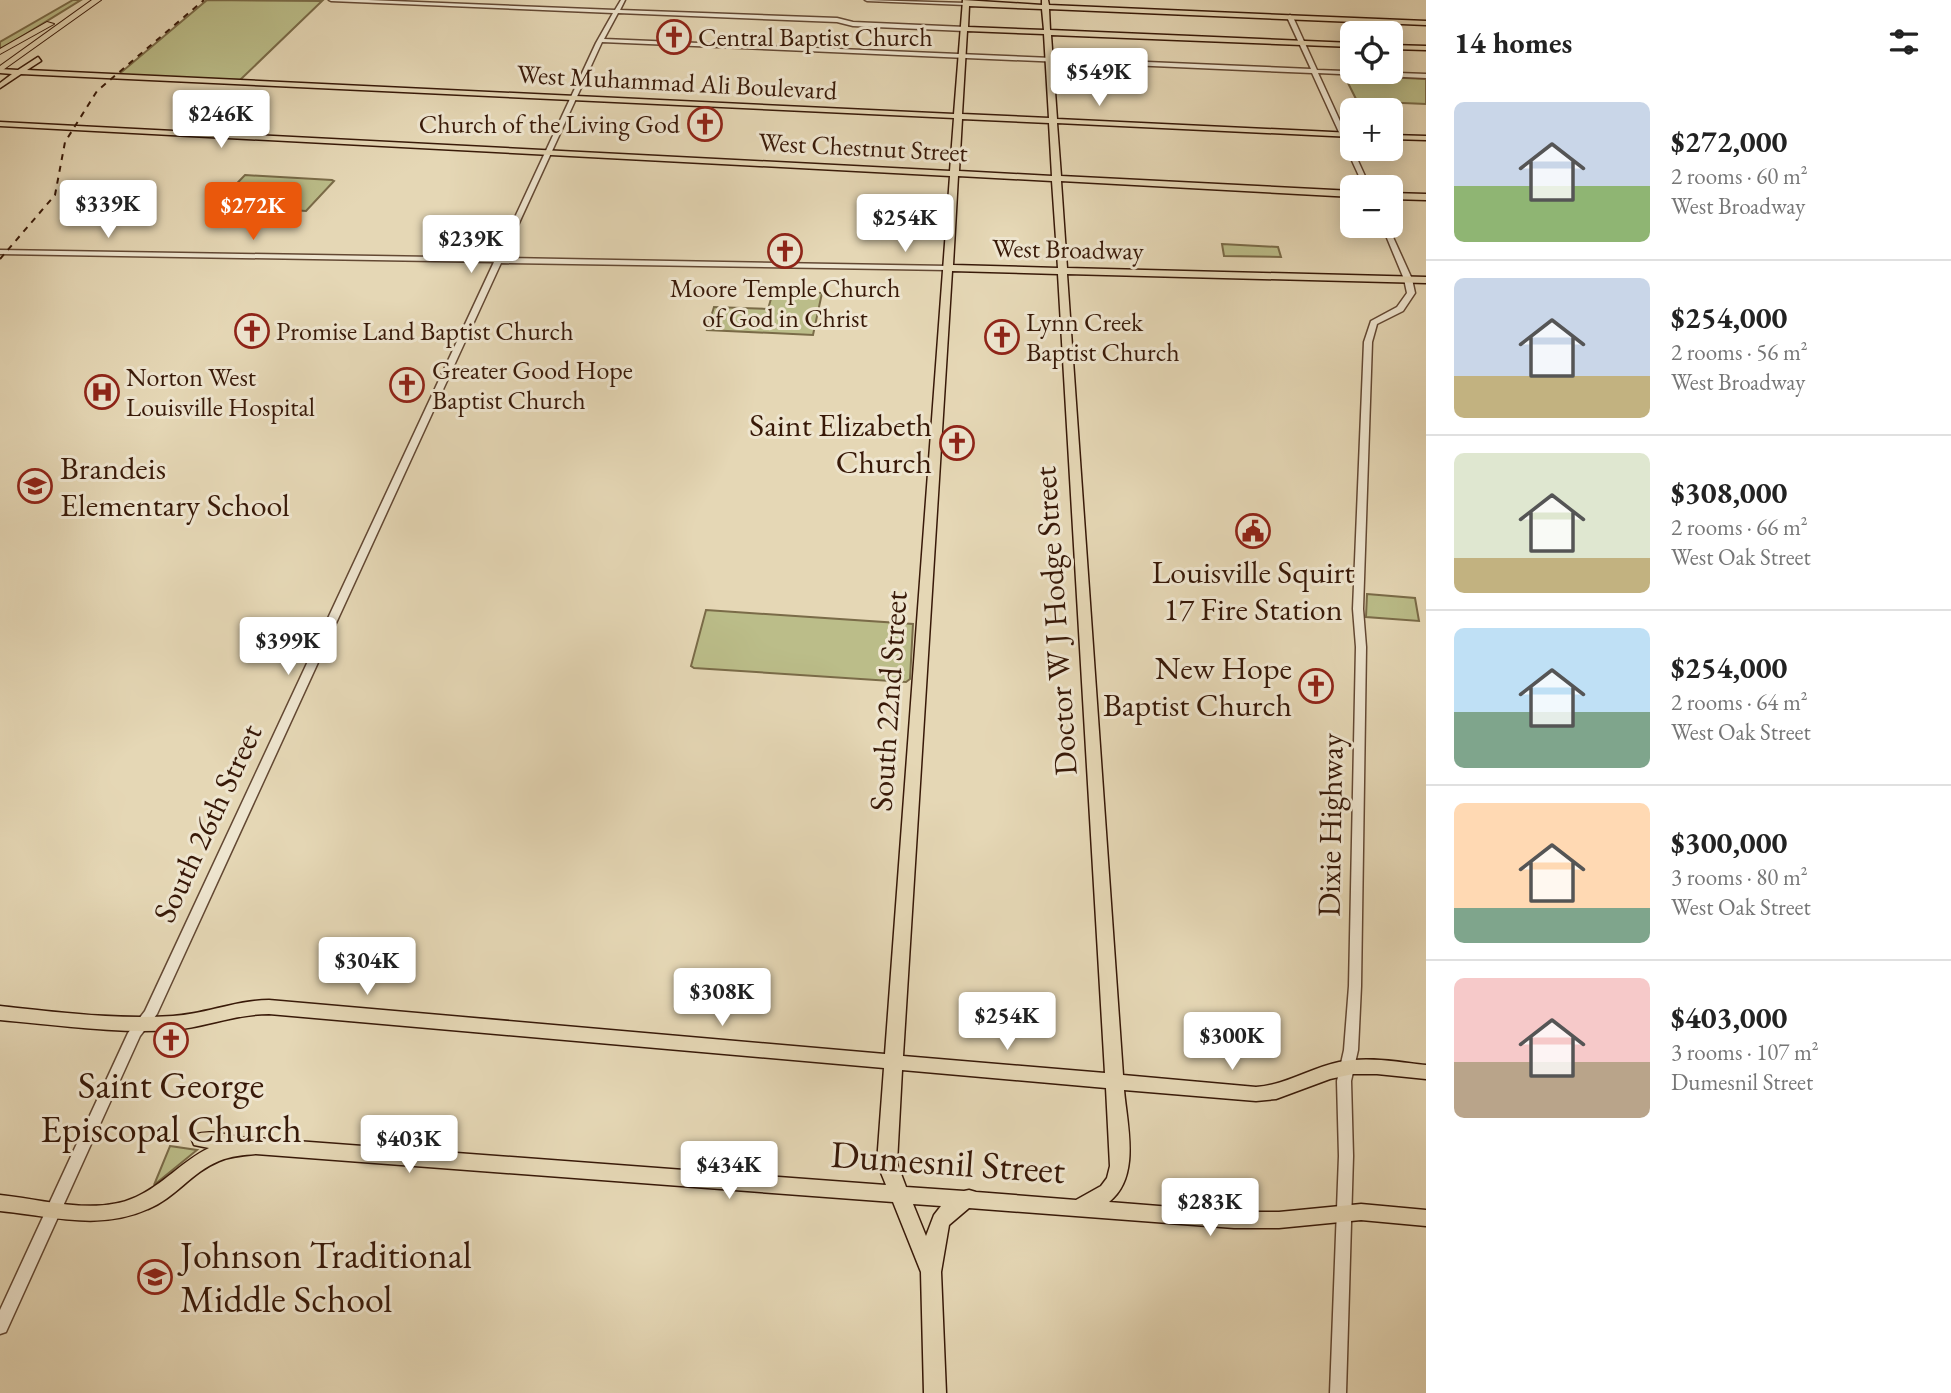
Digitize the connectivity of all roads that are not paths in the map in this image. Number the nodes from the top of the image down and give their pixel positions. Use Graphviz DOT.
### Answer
graph roads {
  1 [pos="86,0"];
  2 [pos="99,0"];
  3 [pos="331,0"];
  4 [pos="623,0"];
  5 [pos="867,0"];
  6 [pos="966,2"];
  7 [pos="1046,4"];
  8 [pos="73,9"];
  9 [pos="616,11"];
  10 [pos="1290,17"];
  11 [pos="1426,23"];
  12 [pos="965,29"];
  13 [pos="1047,32"];
  14 [pos="600,40"];
  15 [pos="1302,43"];
  16 [pos="1340,44"];
  17 [pos="1403,47"];
  18 [pos="1426,48"];
  19 [pos="0,52"];
  20 [pos="962,56"];
  21 [pos="38,59"];
  22 [pos="1049,60"];
  23 [pos="1,68"];
  24 [pos="1315,71"];
  25 [pos="21,72"];
  26 [pos="1426,76"];
  27 [pos="0,86"];
  28 [pos="573,98"];
  29 [pos="958,116"];
  30 [pos="1340,119"];
  31 [pos="1053,121"];
  32 [pos="0,124"];
  33 [pos="1340,135"];
  34 [pos="1403,137"];
  35 [pos="1426,138"];
  36 [pos="549,152"];
  37 [pos="955,173"];
  38 [pos="1057,178"];
  39 [pos="1340,193"];
  40 [pos="1403,196"];
  41 [pos="1426,197"];
  42 [pos="1390,238"];
  43 [pos="0,251"];
  44 [pos="499,261"];
  45 [pos="948,268"];
  46 [pos="1062,270"];
  47 [pos="1408,279"];
  48 [pos="1426,280"];
  49 [pos="0,1013"];
  50 [pos="143,1023"];
  51 [pos="896,1062"];
  52 [pos="1348,1068"];
  53 [pos="1426,1072"];
  54 [pos="1115,1082"];
  55 [pos="201,1140"];
  56 [pos="256,1146"];
  57 [pos="898,1194"];
  58 [pos="970,1198"];
  59 [pos="0,1203"];
  60 [pos="1077,1207"];
  61 [pos="55,1208"];
  62 [pos="1343,1213"];
  63 [pos="1426,1218"];
  64 [pos="931,1272"];
  65 [pos="0,1327"];
  66 [pos="935,1393"];
  67 [pos="1338,1393"];
  1 -- 8 [label="highway"];
  2 -- 21 [label="highway"];
  2 -- 23 [label="highway"];
  3 -- 9 [label="street"];
  4 -- 9 [label="street, South 26th Street"];
  5 -- 6 [label="street"];
  6 -- 7 [label="main road"];
  6 -- 12 [label="main road, South 22nd Street"];
  7 -- 10 [label="main road"];
  7 -- 13 [label="main road, Doctor W J Hodge Street"];
  8 -- 19 [label="highway"];
  8 -- 23 [label="highway"];
  9 -- 12 [label="street"];
  9 -- 14 [label="street, South 26th Street"];
  10 -- 11 [label="main road"];
  10 -- 15 [label="street"];
  12 -- 13 [label="main road"];
  12 -- 20 [label="main road, South 22nd Street"];
  13 -- 15 [label="main road"];
  13 -- 22 [label="main road, Doctor W J Hodge Street"];
  14 -- 20 [label="street"];
  14 -- 28 [label="street, South 26th Street"];
  15 -- 16 [label="main road"];
  15 -- 24 [label="street"];
  17 -- 18 [label="main road"];
  20 -- 22 [label="street"];
  20 -- 29 [label="main road, South 22nd Street"];
  21 -- 25 [label="main road"];
  22 -- 24 [label="street"];
  22 -- 31 [label="main road, Doctor W J Hodge Street"];
  23 -- 25 [label="main road, West Muhammad Ali Boulevard"];
  24 -- 26 [label="street"];
  24 -- 30 [label="street"];
  25 -- 27 [label="main road"];
  25 -- 28 [label="main road, West Muhammad Ali Boulevard"];
  28 -- 29 [label="main road, West Muhammad Ali Boulevard"];
  28 -- 36 [label="street, South 26th Street"];
  29 -- 31 [label="main road, West Muhammad Ali Boulevard"];
  29 -- 37 [label="main road, South 22nd Street"];
  31 -- 33 [label="main road, West Muhammad Ali Boulevard"];
  31 -- 38 [label="main road, Doctor W J Hodge Street"];
  32 -- 36 [label="main road, West Chestnut Street"];
  34 -- 35 [label="main road"];
  36 -- 37 [label="main road, West Chestnut Street"];
  36 -- 44 [label="street, South 26th Street"];
  37 -- 38 [label="main road, West Chestnut Street"];
  37 -- 45 [label="main road, South 22nd Street"];
  38 -- 39 [label="main road, West Chestnut Street"];
  38 -- 46 [label="main road, Doctor W J Hodge Street"];
  40 -- 41 [label="main road"];
  42 -- 47 [label="street"];
  43 -- 44 [label="street, West Broadway"];
  44 -- 45 [label="street, West Broadway"];
  44 -- 50 [label="street, South 26th Street"];
  45 -- 46 [label="main road, West Broadway"];
  45 -- 51 [label="main road, South 22nd Street"];
  46 -- 47 [label="main road, West Broadway"];
  46 -- 54 [label="main road, Doctor W J Hodge Street"];
  47 -- 48 [label="main road, West Broadway"];
  47 -- 52 [label="street, Dixie Highway"];
  49 -- 50 [label="main road"];
  50 -- 51 [label="main road"];
  50 -- 61 [label="street, South 26th Street"];
  51 -- 54 [label="main road"];
  51 -- 57 [label="main road, South 22nd Street"];
  52 -- 53 [label="main road"];
  52 -- 54 [label="main road"];
  52 -- 62 [label="street, Dixie Highway"];
  54 -- 60 [label="main road, Doctor W J Hodge Street"];
  55 -- 56 [label="main road, Dumesnil Street"];
  56 -- 57 [label="main road, Dumesnil Street"];
  56 -- 61 [label="main road, Dumesnil Street"];
  57 -- 58 [label="main road, Dumesnil Street"];
  57 -- 64 [label="main road, South 22nd Street"];
  58 -- 60 [label="main road, Dumesnil Street"];
  58 -- 64 [label="main road"];
  59 -- 61 [label="main road, Dumesnil Street"];
  60 -- 62 [label="main road, Dumesnil Street"];
  61 -- 65 [label="street, South 26th Street"];
  62 -- 63 [label="main road, Dumesnil Street"];
  62 -- 67 [label="street, Dixie Highway"];
  64 -- 66 [label="main road, South 22nd Street"];
}
